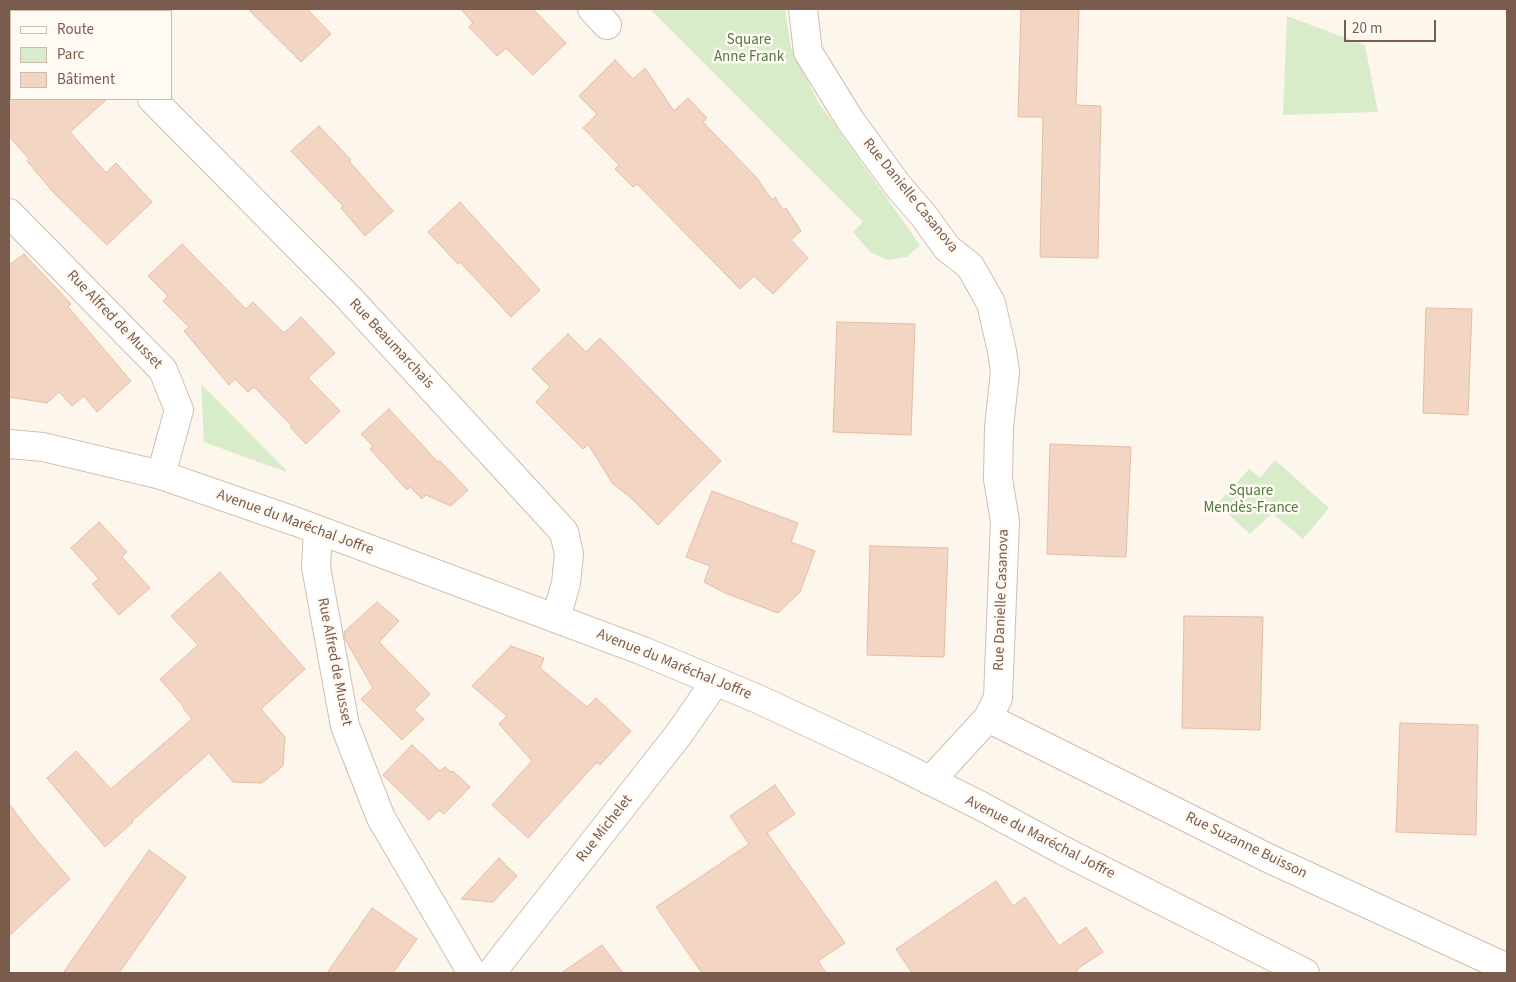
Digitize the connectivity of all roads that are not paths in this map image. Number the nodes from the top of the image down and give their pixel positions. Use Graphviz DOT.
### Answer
graph roads {
  1 [pos="803,9"];
  2 [pos="153,100"];
  3 [pos="9,213"];
  4 [pos="9,444"];
  5 [pos="161,475"];
  6 [pos="318,530"];
  7 [pos="556,618"];
  8 [pos="715,682"];
  9 [pos="988,718"];
  10 [pos="930,781"];
  11 [pos="1507,968"];
  12 [pos="472,973"];
  13 [pos="491,973"];
  14 [pos="1305,973"];
  1 -- 9 [label="street, Rue Danielle Casanova"];
  2 -- 7 [label="street, Rue Beaumarchais"];
  3 -- 5 [label="street, Rue Alfred de Musset"];
  4 -- 5 [label="street, Avenue du Maréchal Joffre"];
  5 -- 6 [label="street, Avenue du Maréchal Joffre"];
  6 -- 7 [label="street, Avenue du Maréchal Joffre"];
  6 -- 12 [label="street, Rue Alfred de Musset"];
  7 -- 8 [label="street, Avenue du Maréchal Joffre"];
  8 -- 10 [label="street, Avenue du Maréchal Joffre"];
  8 -- 13 [label="street, Rue Michelet"];
  9 -- 10 [label="street, Rue Danielle Casanova"];
  9 -- 11 [label="street, Rue Suzanne Buisson"];
  10 -- 14 [label="street, Avenue du Maréchal Joffre"];
}
